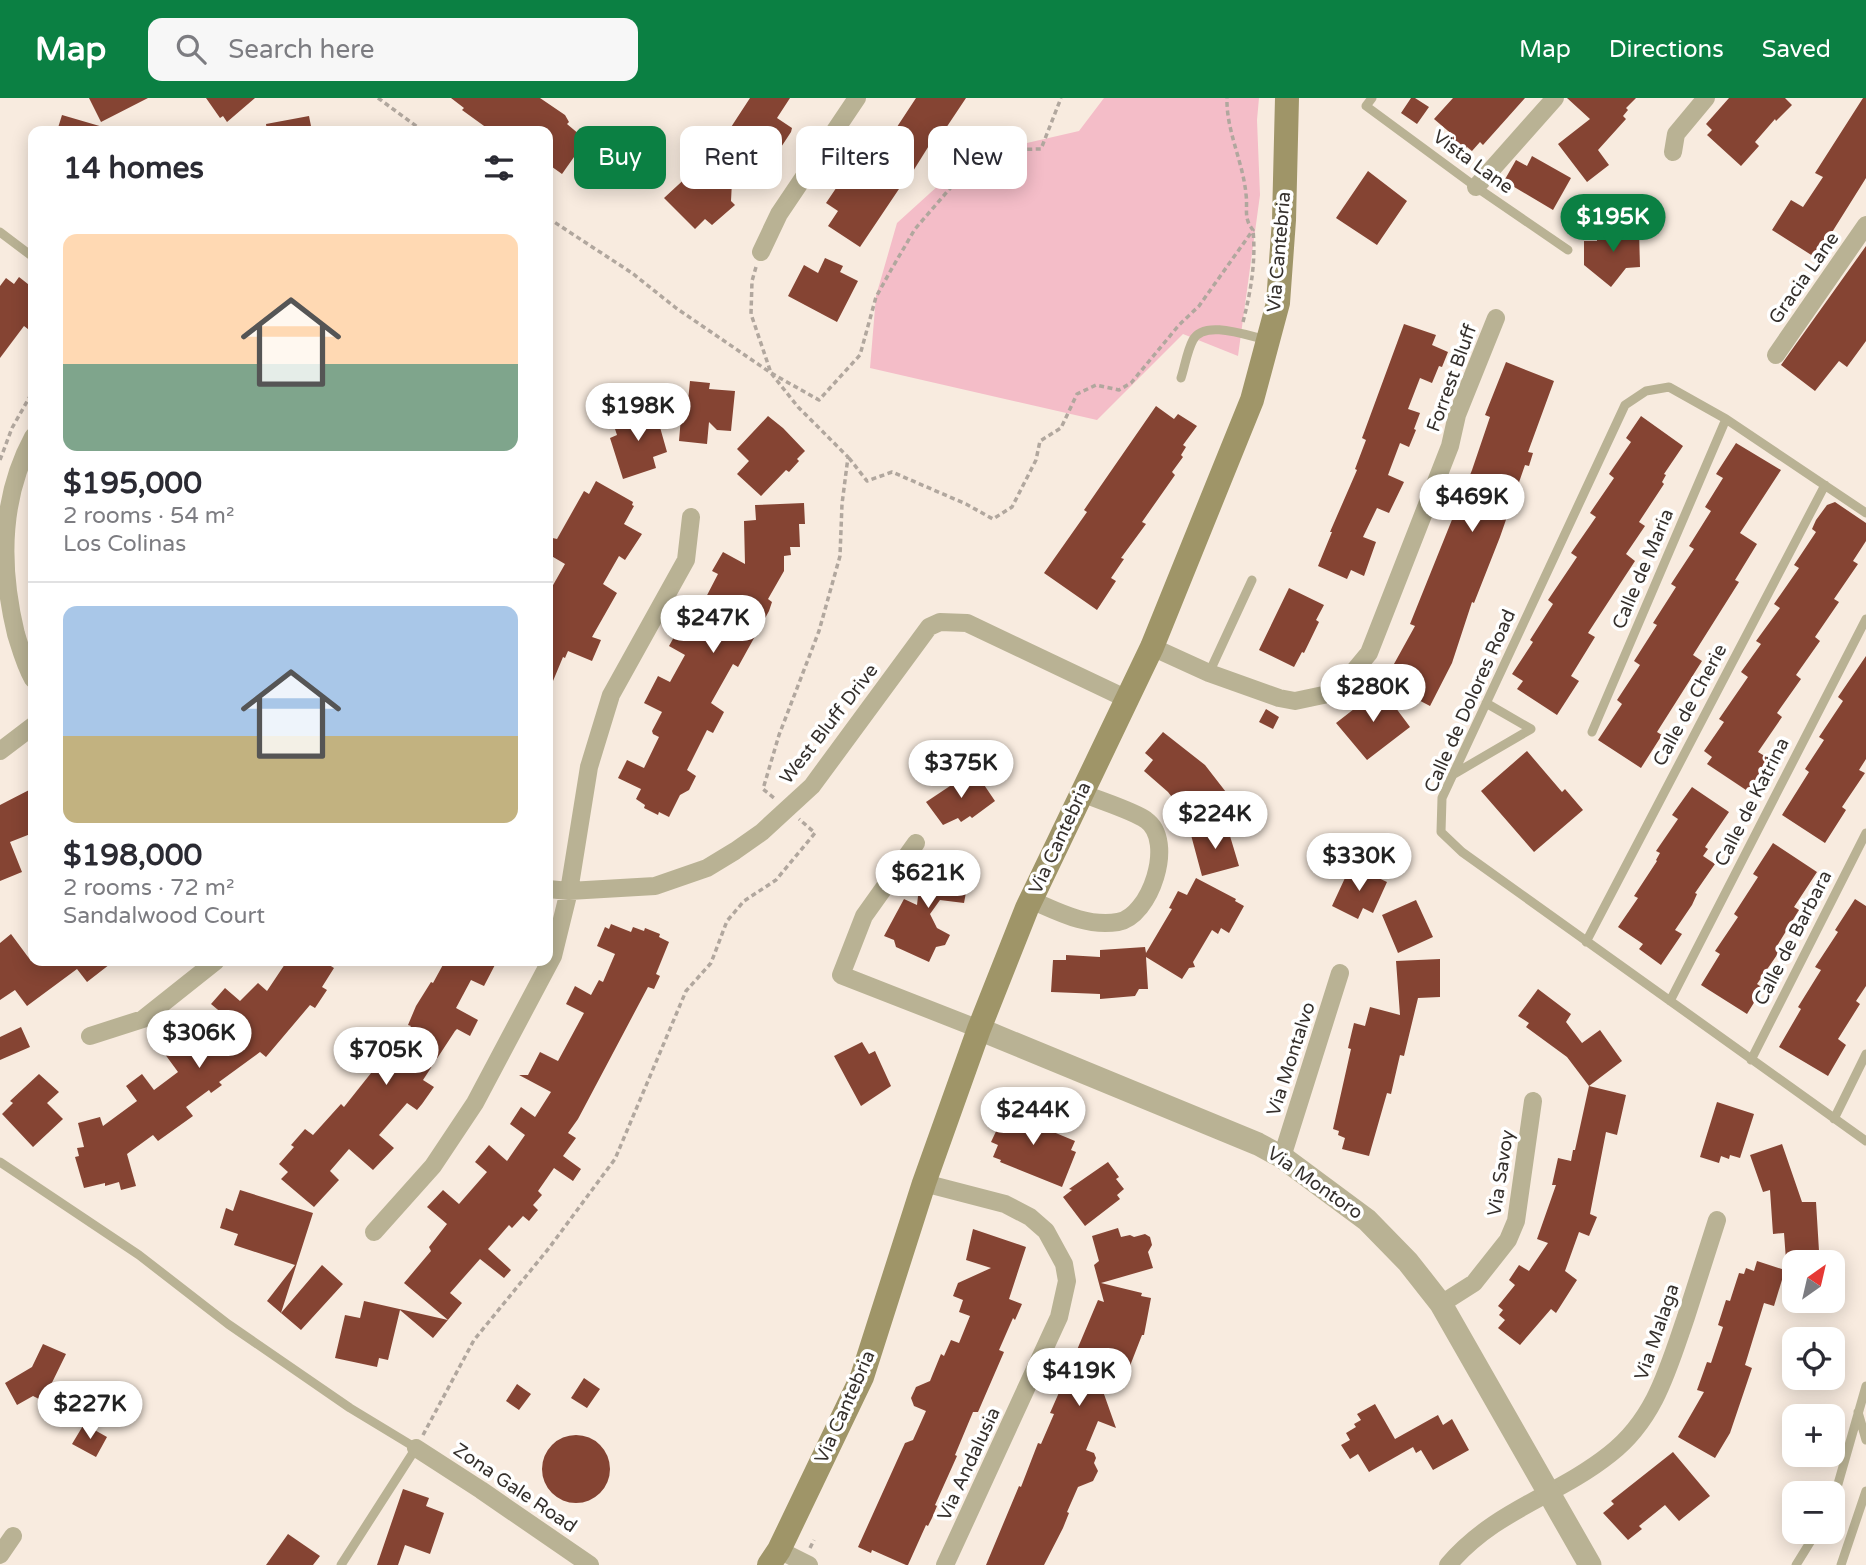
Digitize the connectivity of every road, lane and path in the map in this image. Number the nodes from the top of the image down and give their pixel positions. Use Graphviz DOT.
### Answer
graph roads {
  1 [pos="378,98"];
  2 [pos="857,98"];
  3 [pos="1061,98"];
  4 [pos="1227,98"];
  5 [pos="1287,98"];
  6 [pos="1372,98"];
  7 [pos="1555,98"];
  8 [pos="1706,98"];
  9 [pos="416,126"];
  10 [pos="1673,152"];
  11 [pos="1476,187"];
  12 [pos="553,221"];
  13 [pos="1866,225"];
  14 [pos="1253,230"];
  15 [pos="0,232"];
  16 [pos="1568,250"];
  17 [pos="761,252"];
  18 [pos="28,253"];
  19 [pos="1496,318"];
  20 [pos="1241,335"];
  21 [pos="1268,341"];
  22 [pos="1776,355"];
  23 [pos="771,373"];
  24 [pos="1181,378"];
  25 [pos="28,400"];
  26 [pos="1726,419"];
  27 [pos="28,446"];
  28 [pos="848,457"];
  29 [pos="0,460"];
  30 [pos="1825,485"];
  31 [pos="1866,513"];
  32 [pos="691,517"];
  33 [pos="2,538"];
  34 [pos="1252,580"];
  35 [pos="1866,619"];
  36 [pos="1152,647"];
  37 [pos="28,670"];
  38 [pos="1209,673"];
  39 [pos="1127,699"];
  40 [pos="1486,703"];
  41 [pos="28,730"];
  42 [pos="1592,732"];
  43 [pos="0,751"];
  44 [pos="1453,775"];
  45 [pos="1082,793"];
  46 [pos="788,808"];
  47 [pos="1866,833"];
  48 [pos="916,843"];
  49 [pos="553,889"];
  50 [pos="569,891"];
  51 [pos="1031,900"];
  52 [pos="1586,942"];
  53 [pos="553,956"];
  54 [pos="210,966"];
  55 [pos="548,966"];
  56 [pos="1340,973"];
  57 [pos="1670,1001"];
  58 [pos="979,1028"];
  59 [pos="90,1037"];
  60 [pos="1866,1054"];
  61 [pos="1751,1060"];
  62 [pos="1533,1101"];
  63 [pos="1834,1119"];
  64 [pos="1866,1142"];
  65 [pos="1282,1157"];
  66 [pos="0,1162"];
  67 [pos="924,1184"];
  68 [pos="1717,1220"];
  69 [pos="374,1232"];
  70 [pos="1441,1304"];
  71 [pos="1866,1386"];
  72 [pos="1858,1411"];
  73 [pos="1866,1440"];
  74 [pos="416,1448"];
  75 [pos="1839,1481"];
  76 [pos="1547,1492"];
  77 [pos="1866,1492"];
  78 [pos="13,1536"];
  79 [pos="1809,1544"];
  80 [pos="0,1555"];
  81 [pos="774,1558"];
  82 [pos="341,1565"];
  83 [pos="590,1565"];
  84 [pos="809,1565"];
  85 [pos="946,1565"];
  86 [pos="1448,1565"];
  87 [pos="1590,1565"];
  88 [pos="1796,1565"];
  89 [pos="1841,1565"];
  1 -- 9 [label="path"];
  2 -- 17 [label="street"];
  3 -- 23 [label="path"];
  4 -- 14 [label="path"];
  5 -- 21 [label="main road, Via Cantebria"];
  6 -- 11 [label="lane, Vista Lane"];
  7 -- 11 [label="street"];
  8 -- 10 [label="street"];
  11 -- 16 [label="lane, Vista Lane"];
  12 -- 23 [label="path"];
  13 -- 22 [label="street, Gracia Lane"];
  14 -- 20 [label="path"];
  14 -- 28 [label="path"];
  15 -- 18 [label="lane"];
  17 -- 23 [label="path"];
  19 -- 38 [label="street, Forrest Bluff"];
  20 -- 21 [label="lane"];
  20 -- 24 [label="lane"];
  21 -- 36 [label="main road, Via Cantebria"];
  23 -- 28 [label="path"];
  25 -- 29 [label="path"];
  26 -- 30 [label="lane"];
  26 -- 40 [label="lane, Calle de Dolores Road"];
  26 -- 42 [label="lane, Calle de Maria"];
  27 -- 33 [label="street"];
  28 -- 46 [label="path"];
  30 -- 31 [label="lane"];
  30 -- 52 [label="lane, Calle de Cherie"];
  32 -- 50 [label="street"];
  33 -- 37 [label="street"];
  34 -- 38 [label="lane"];
  35 -- 57 [label="lane, Calle de Katrina"];
  36 -- 38 [label="street, Forrest Bluff"];
  36 -- 39 [label="main road, Via Cantebria"];
  39 -- 45 [label="main road, Via Cantebria"];
  39 -- 46 [label="street, West Bluff Drive"];
  40 -- 44 [label="lane, Calle de Dolores Road"];
  40 -- 44 [label="lane"];
  41 -- 43 [label="street"];
  44 -- 52 [label="lane, Calle de Dolores Road"];
  45 -- 51 [label="main road, Via Cantebria"];
  45 -- 51 [label="street"];
  46 -- 50 [label="street, West Bluff Drive"];
  46 -- 74 [label="path"];
  47 -- 61 [label="lane, Calle de Barbara"];
  48 -- 58 [label="street, Via Montoro"];
  49 -- 50 [label="street, West Bluff Drive"];
  50 -- 53 [label="street"];
  51 -- 58 [label="main road, Via Cantebria"];
  52 -- 57 [label="lane, Calle de Dolores Road"];
  54 -- 59 [label="street"];
  55 -- 69 [label="street"];
  56 -- 65 [label="street, Via Montalvo"];
  57 -- 61 [label="lane, Calle de Dolores Road"];
  58 -- 65 [label="street, Via Montoro"];
  58 -- 67 [label="main road, Via Cantebria"];
  60 -- 63 [label="lane"];
  61 -- 63 [label="lane, Calle de Dolores Road"];
  62 -- 70 [label="street, Via Savoy"];
  63 -- 64 [label="lane, Calle de Dolores Road"];
  65 -- 70 [label="street, Via Montoro"];
  66 -- 74 [label="lane"];
  67 -- 81 [label="main road, Via Cantebria"];
  67 -- 85 [label="street, Via Andalusia"];
  68 -- 76 [label="street, Via Malaga"];
  70 -- 76 [label="street, Via Montoro"];
  71 -- 72 [label="lane"];
  72 -- 73 [label="lane"];
  72 -- 75 [label="lane"];
  74 -- 82 [label="lane"];
  74 -- 83 [label="street, Zona Gale Road"];
  76 -- 86 [label="street, Via Malaga"];
  76 -- 87 [label="street, Via Montoro"];
  77 -- 89 [label="lane"];
  78 -- 80 [label="street"];
  79 -- 88 [label="lane"];
  81 -- 84 [label="street"];
}
